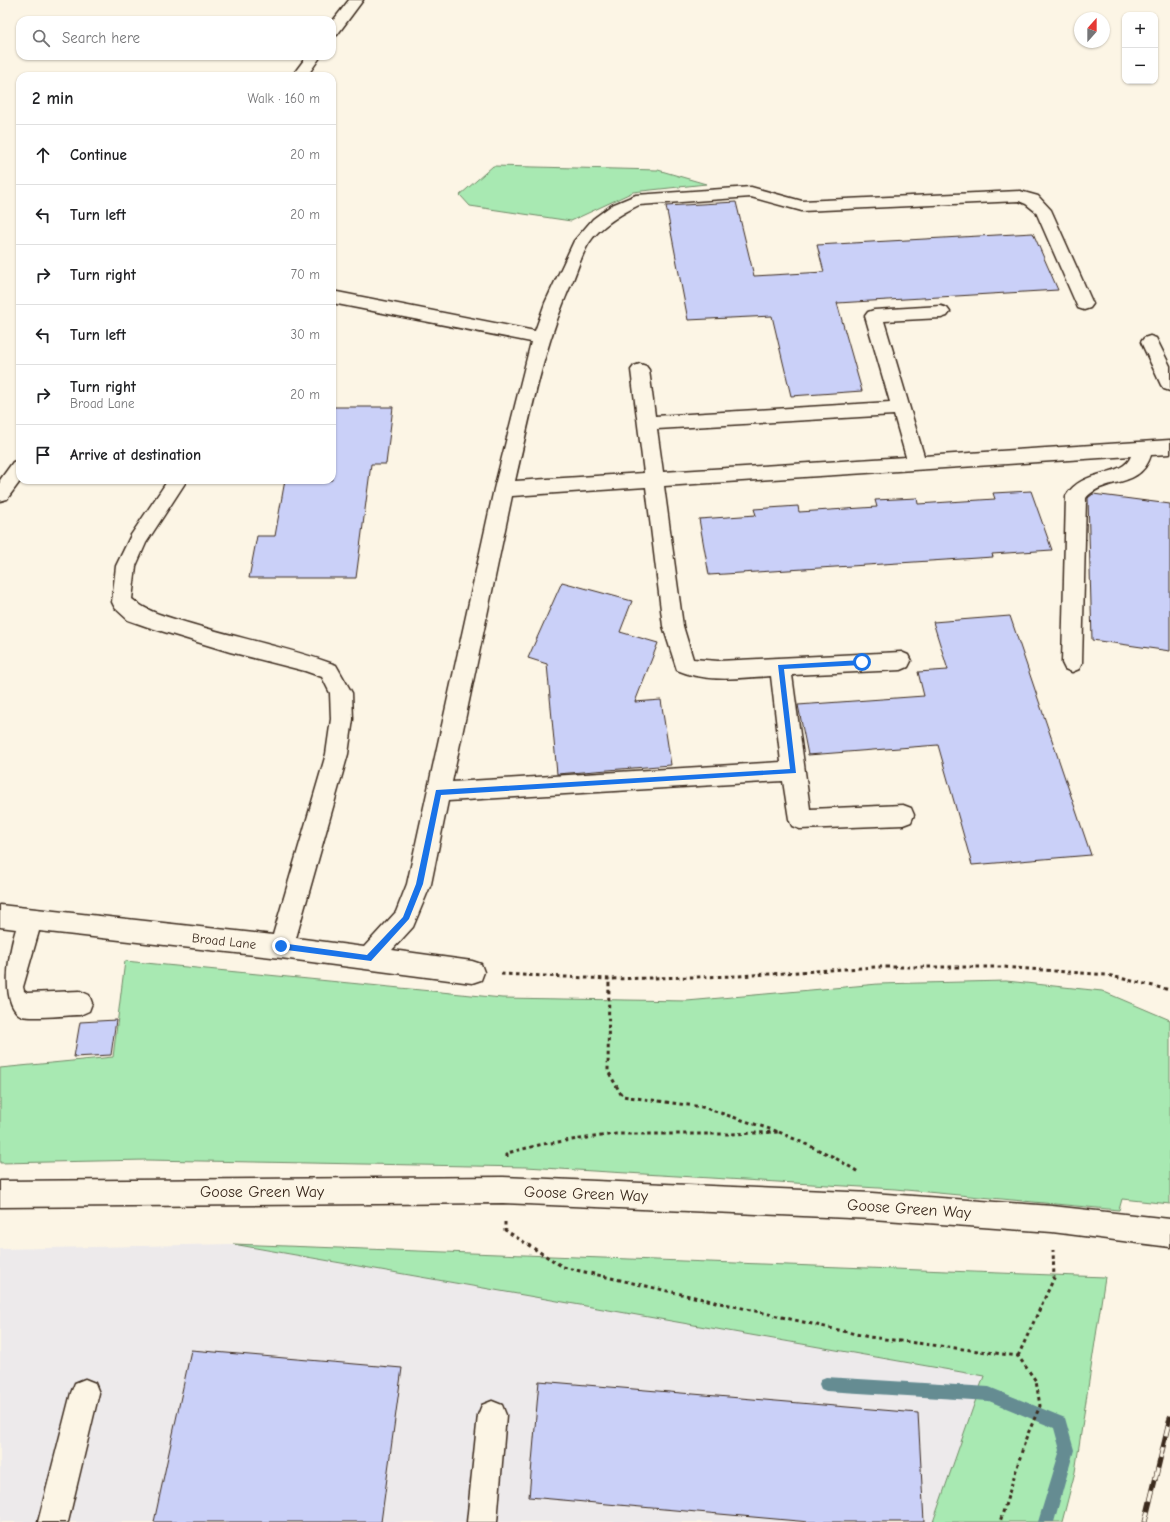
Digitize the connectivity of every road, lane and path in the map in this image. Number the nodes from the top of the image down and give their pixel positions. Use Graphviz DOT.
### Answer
graph roads {
  1 [pos="356,0"];
  2 [pos="336,27"];
  3 [pos="311,60"];
  4 [pos="302,72"];
  5 [pos="336,298"];
  6 [pos="1084,304"];
  7 [pos="941,312"];
  8 [pos="541,338"];
  9 [pos="1150,342"];
  10 [pos="640,370"];
  11 [pos="1170,386"];
  12 [pos="901,408"];
  13 [pos="647,423"];
  14 [pos="1170,447"];
  15 [pos="1143,449"];
  16 [pos="917,462"];
  17 [pos="16,472"];
  18 [pos="655,479"];
  19 [pos="175,484"];
  20 [pos="504,489"];
  21 [pos="0,494"];
  22 [pos="901,661"];
  23 [pos="1072,663"];
  24 [pos="780,666"];
  25 [pos="793,771"];
  26 [pos="439,792"];
  27 [pos="903,815"];
  28 [pos="0,916"];
  29 [pos="30,920"];
  30 [pos="281,946"];
  31 [pos="369,959"];
  32 [pos="472,972"];
  33 [pos="609,979"];
  34 [pos="1170,990"];
  35 [pos="80,1003"];
  36 [pos="779,1132"];
  37 [pos="503,1190"];
  38 [pos="0,1194"];
  39 [pos="872,1206"];
  40 [pos="1052,1219"];
  41 [pos="1170,1233"];
  42 [pos="1018,1356"];
  43 [pos="85,1393"];
  44 [pos="492,1415"];
  45 [pos="54,1522"];
  46 [pos="482,1522"];
  47 [pos="1000,1522"];
  1 -- 2 [label="main road"];
  3 -- 4 [label="main road"];
  5 -- 8 [label="main road"];
  6 -- 8 [label="main road"];
  7 -- 12 [label="main road"];
  8 -- 20 [label="main road"];
  9 -- 11 [label="main road"];
  10 -- 13 [label="main road"];
  12 -- 13 [label="main road"];
  12 -- 16 [label="main road"];
  13 -- 18 [label="main road"];
  14 -- 15 [label="main road"];
  15 -- 16 [label="main road"];
  15 -- 23 [label="main road"];
  16 -- 18 [label="main road"];
  17 -- 21 [label="main road"];
  18 -- 20 [label="main road"];
  18 -- 24 [label="main road"];
  19 -- 30 [label="main road"];
  20 -- 26 [label="main road"];
  22 -- 24 [label="main road"];
  24 -- 25 [label="main road"];
  25 -- 26 [label="main road"];
  25 -- 27 [label="main road"];
  26 -- 31 [label="main road"];
  28 -- 29 [label="main road, Broad Lane"];
  29 -- 30 [label="main road, Broad Lane"];
  29 -- 35 [label="main road"];
  30 -- 31 [label="main road, Broad Lane"];
  31 -- 32 [label="main road, Broad Lane"];
  32 -- 33 [label="path"];
  33 -- 34 [label="path"];
  33 -- 36 [label="path"];
  36 -- 37 [label="path"];
  36 -- 39 [label="path"];
  37 -- 38 [label="main road, Goose Green Way"];
  37 -- 39 [label="main road, Goose Green Way"];
  37 -- 42 [label="path"];
  39 -- 40 [label="main road, Goose Green Way"];
  40 -- 41 [label="main road, Goose Green Way"];
  40 -- 42 [label="path"];
  42 -- 47 [label="path"];
  43 -- 45 [label="main road"];
  44 -- 46 [label="main road"];
}
